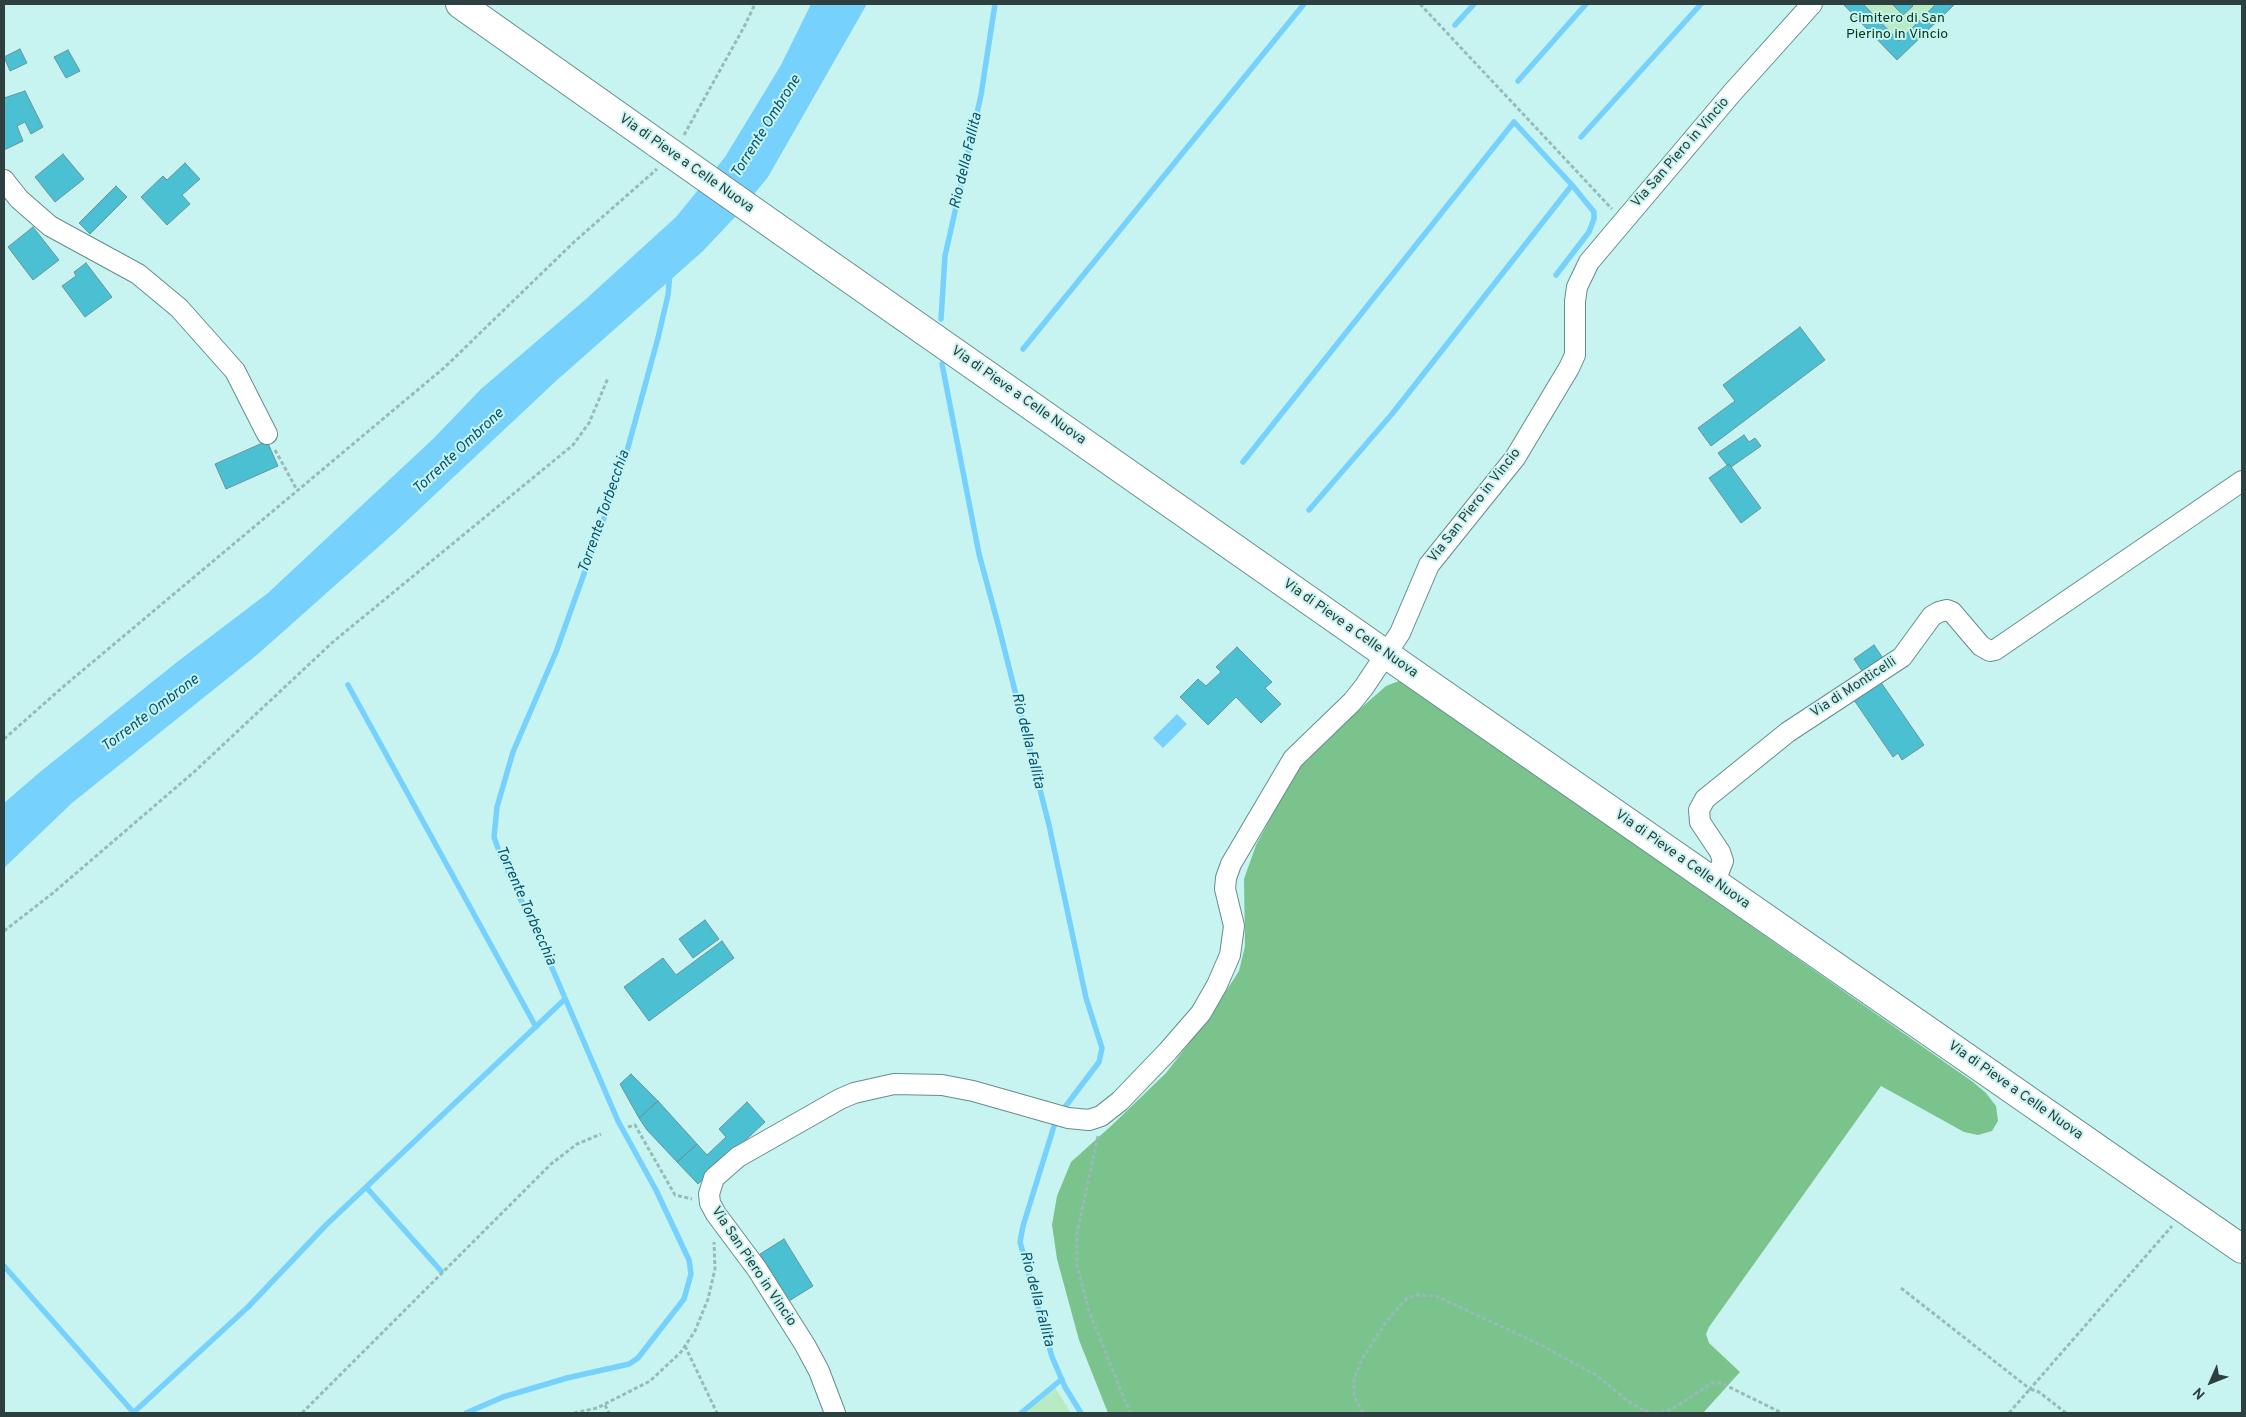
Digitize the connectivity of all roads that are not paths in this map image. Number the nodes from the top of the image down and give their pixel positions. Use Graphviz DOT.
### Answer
graph roads {
  1 [pos="460,4"];
  2 [pos="1812,4"];
  3 [pos="4,180"];
  4 [pos="267,434"];
  5 [pos="2242,481"];
  6 [pos="1387,655"];
  7 [pos="1714,883"];
  8 [pos="2242,1249"];
  9 [pos="835,1413"];
  1 -- 6 [label="main road, Via di Pieve a Celle Nuova, bridge"];
  2 -- 6 [label="street, Via San Piero in Vincio"];
  3 -- 4 [label="street"];
  5 -- 7 [label="street, Via di Monticelli"];
  6 -- 7 [label="main road, Via di Pieve a Celle Nuova"];
  6 -- 9 [label="street, Via San Piero in Vincio"];
  7 -- 8 [label="main road, Via di Pieve a Celle Nuova"];
}
